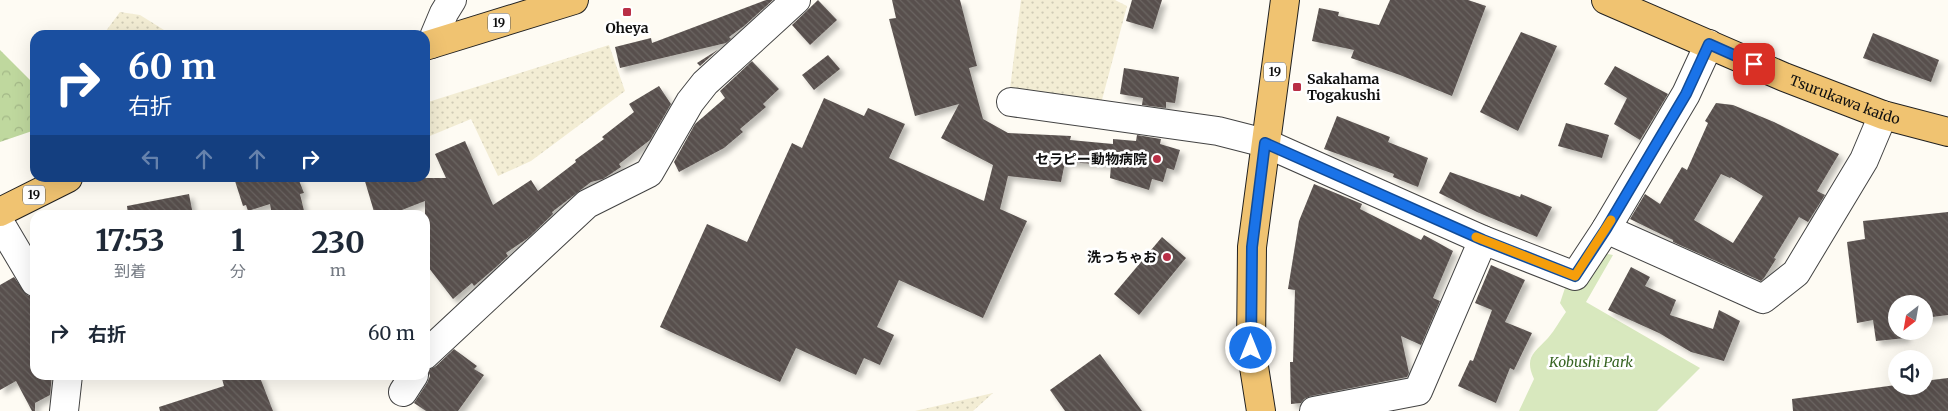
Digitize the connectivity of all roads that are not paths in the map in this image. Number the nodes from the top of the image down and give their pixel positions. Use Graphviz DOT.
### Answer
graph roads {
  1 [pos="452,0"];
  2 [pos="574,0"];
  3 [pos="796,0"];
  4 [pos="1285,0"];
  5 [pos="1606,0"];
  6 [pos="430,41"];
  7 [pos="430,44"];
  8 [pos="1709,44"];
  9 [pos="1011,102"];
  10 [pos="1883,115"];
  11 [pos="1948,132"];
  12 [pos="1265,143"];
  13 [pos="60,182"];
  14 [pos="0,212"];
  15 [pos="0,223"];
  16 [pos="1606,229"];
  17 [pos="1483,240"];
  18 [pos="30,274"];
  19 [pos="430,355"];
  20 [pos="67,380"];
  21 [pos="64,411"];
  22 [pos="1261,411"];
  23 [pos="1314,411"];
  1 -- 6 [label="street"];
  2 -- 7 [label="main road, 19"];
  3 -- 19 [label="street"];
  4 -- 12 [label="main road, 19"];
  5 -- 8 [label="main road, Tsurukawa kaido"];
  8 -- 10 [label="main road, Tsurukawa kaido"];
  8 -- 16 [label="street"];
  9 -- 12 [label="street"];
  10 -- 11 [label="main road, Tsurukawa kaido"];
  10 -- 16 [label="street"];
  12 -- 17 [label="street"];
  12 -- 22 [label="main road, 19"];
  13 -- 14 [label="main road, 19"];
  15 -- 18 [label="street"];
  16 -- 17 [label="street"];
  17 -- 23 [label="street"];
  20 -- 21 [label="street"];
}
